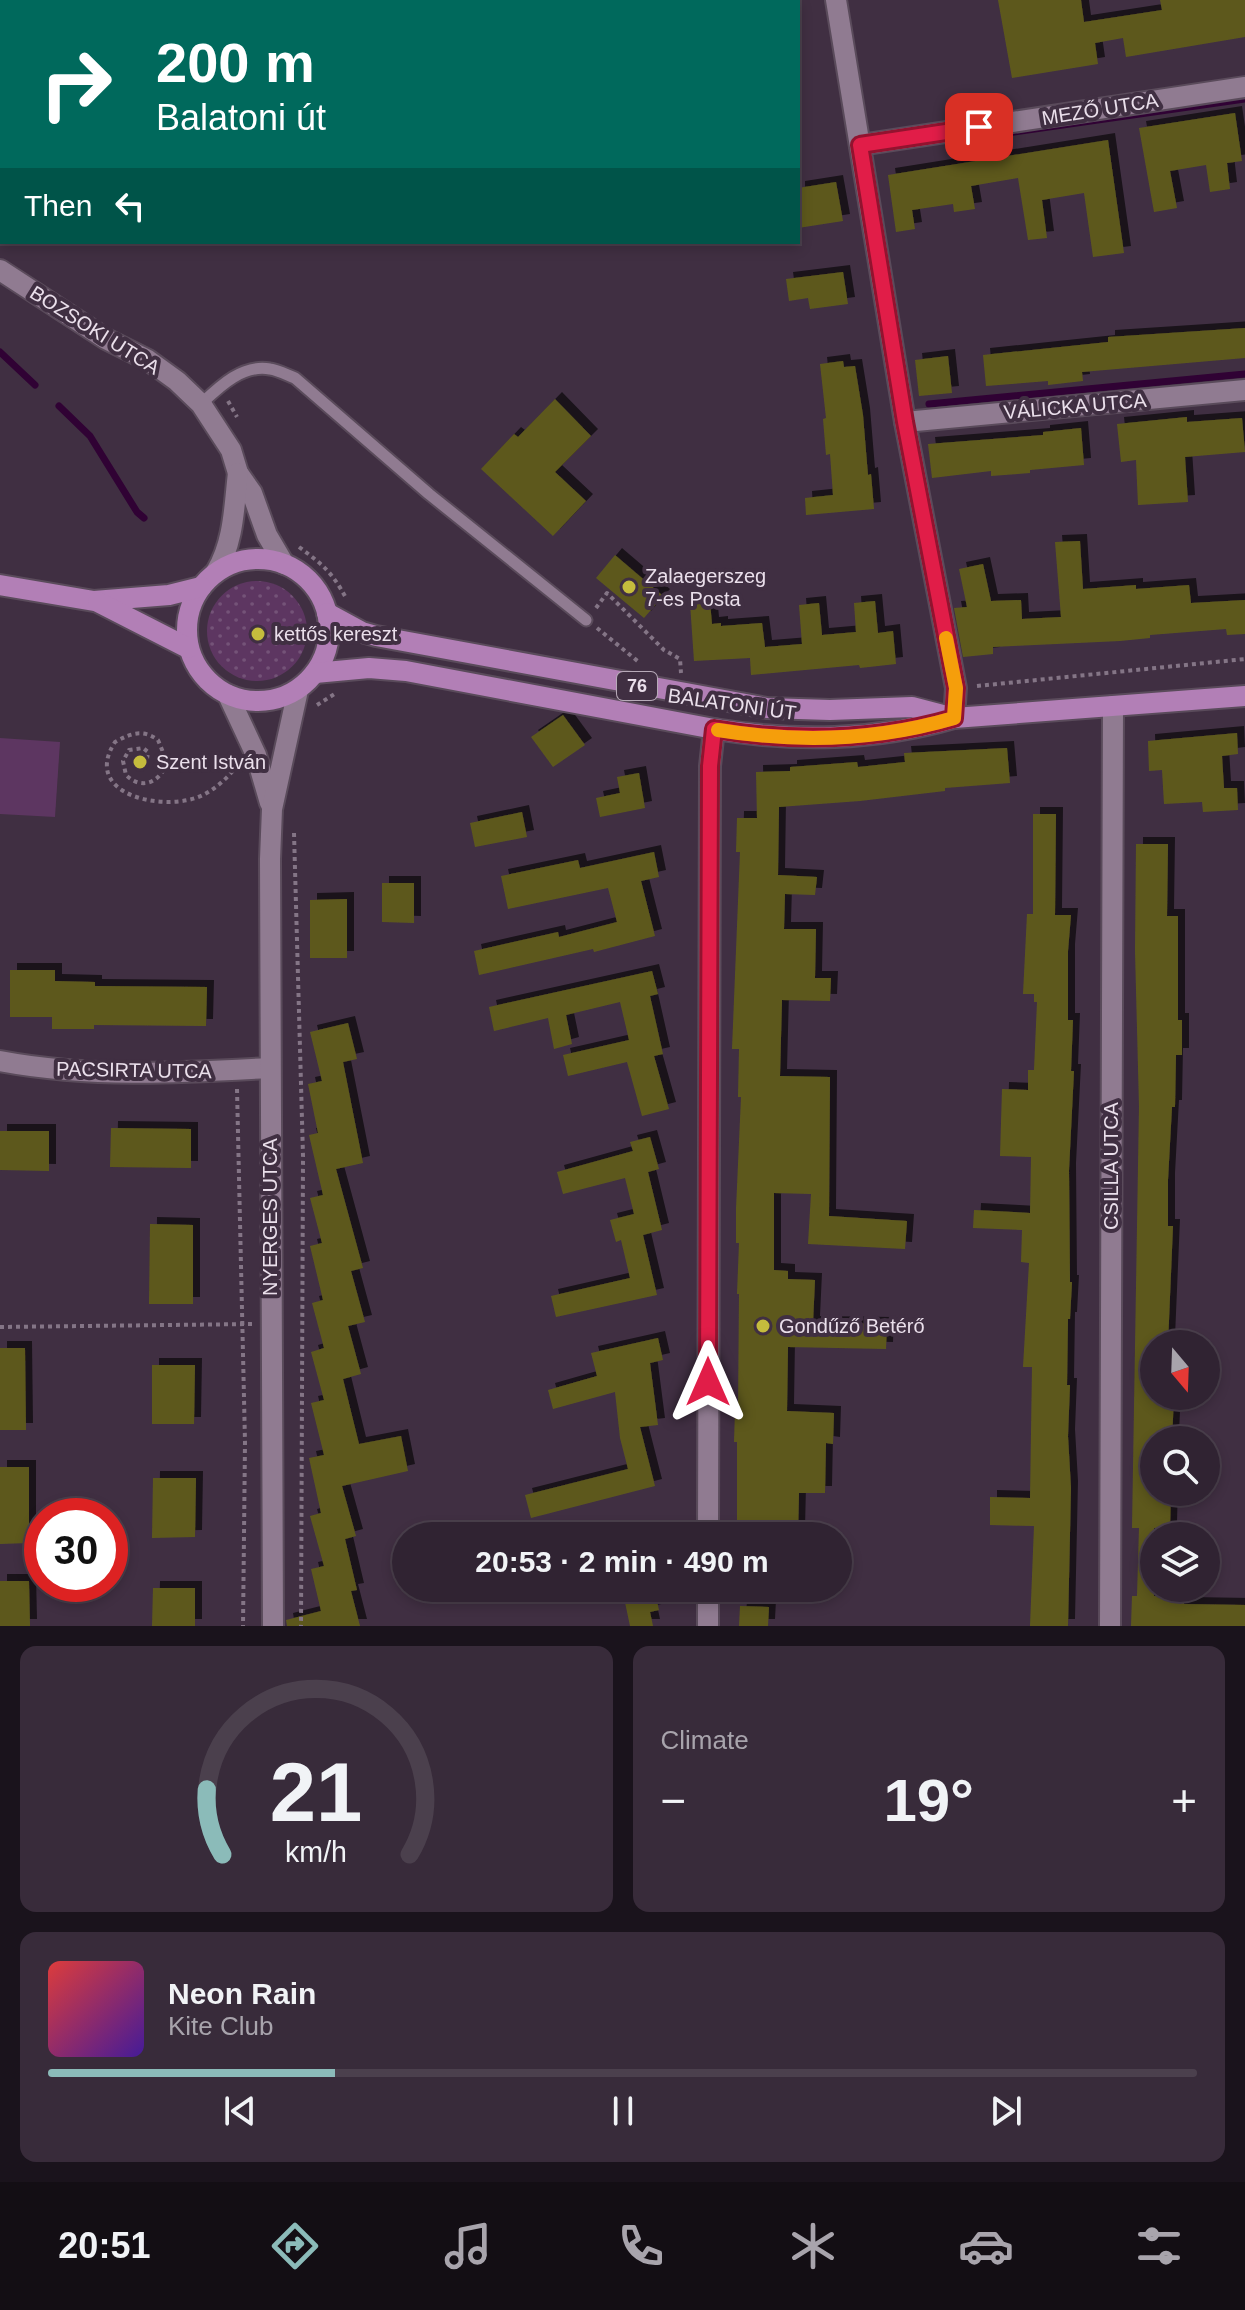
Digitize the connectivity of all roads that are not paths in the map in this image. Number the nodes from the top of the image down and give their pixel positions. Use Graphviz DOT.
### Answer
graph roads {
  1 [pos="836,0"];
  2 [pos="1245,87"];
  3 [pos="860,145"];
  4 [pos="0,270"];
  5 [pos="1245,390"];
  6 [pos="201,404"];
  7 [pos="905,422"];
  8 [pos="238,473"];
  9 [pos="284,564"];
  10 [pos="216,572"];
  11 [pos="0,585"];
  12 [pos="201,587"];
  13 [pos="94,601"];
  14 [pos="327,613"];
  15 [pos="586,620"];
  16 [pos="188,648"];
  17 [pos="315,673"];
  18 [pos="298,690"];
  19 [pos="228,695"];
  20 [pos="1245,696"];
  21 [pos="1113,706"];
  22 [pos="954,718"];
  23 [pos="714,729"];
  24 [pos="272,809"];
  25 [pos="0,1061"];
  26 [pos="269,1068"];
  27 [pos="708,1522"];
  28 [pos="708,1602"];
  29 [pos="273,1626"];
  30 [pos="708,1626"];
  31 [pos="1110,1626"];
  1 -- 3 [label="street"];
  2 -- 3 [label="street, MEZŐ UTCA"];
  3 -- 7 [label="street"];
  4 -- 6 [label="street, BOZSOKI UTCA"];
  5 -- 7 [label="street, VÁLICKA UTCA"];
  6 -- 8 [label="street, BOZSOKI UTCA"];
  6 -- 15 [label="lane"];
  7 -- 22 [label="street"];
  8 -- 9 [label="street, BOZSOKI UTCA"];
  8 -- 10 [label="street, BOZSOKI UTCA"];
  9 -- 10 [label="main road"];
  9 -- 14 [label="main road"];
  10 -- 12 [label="main road"];
  11 -- 13 [label="main road"];
  12 -- 13 [label="main road"];
  12 -- 16 [label="main road"];
  13 -- 16 [label="main road"];
  14 -- 17 [label="main road"];
  14 -- 22 [label="main road, BALATONI ÚT / 76"];
  16 -- 19 [label="main road"];
  17 -- 18 [label="main road"];
  17 -- 23 [label="main road, BALATONI ÚT / 76"];
  18 -- 19 [label="main road"];
  18 -- 24 [label="street, NYERGES UTCA"];
  19 -- 24 [label="street, NYERGES UTCA"];
  20 -- 21 [label="main road, BALATONI ÚT / 76"];
  21 -- 22 [label="main road, BALATONI ÚT / 76"];
  21 -- 31 [label="street, CSILLA UTCA"];
  22 -- 23 [label="main road, BALATONI ÚT / 76"];
  23 -- 27 [label="street"];
  24 -- 26 [label="street, NYERGES UTCA"];
  25 -- 26 [label="street, PACSIRTA UTCA"];
  26 -- 29 [label="street, NYERGES UTCA"];
  28 -- 30 [label="street"];
}
